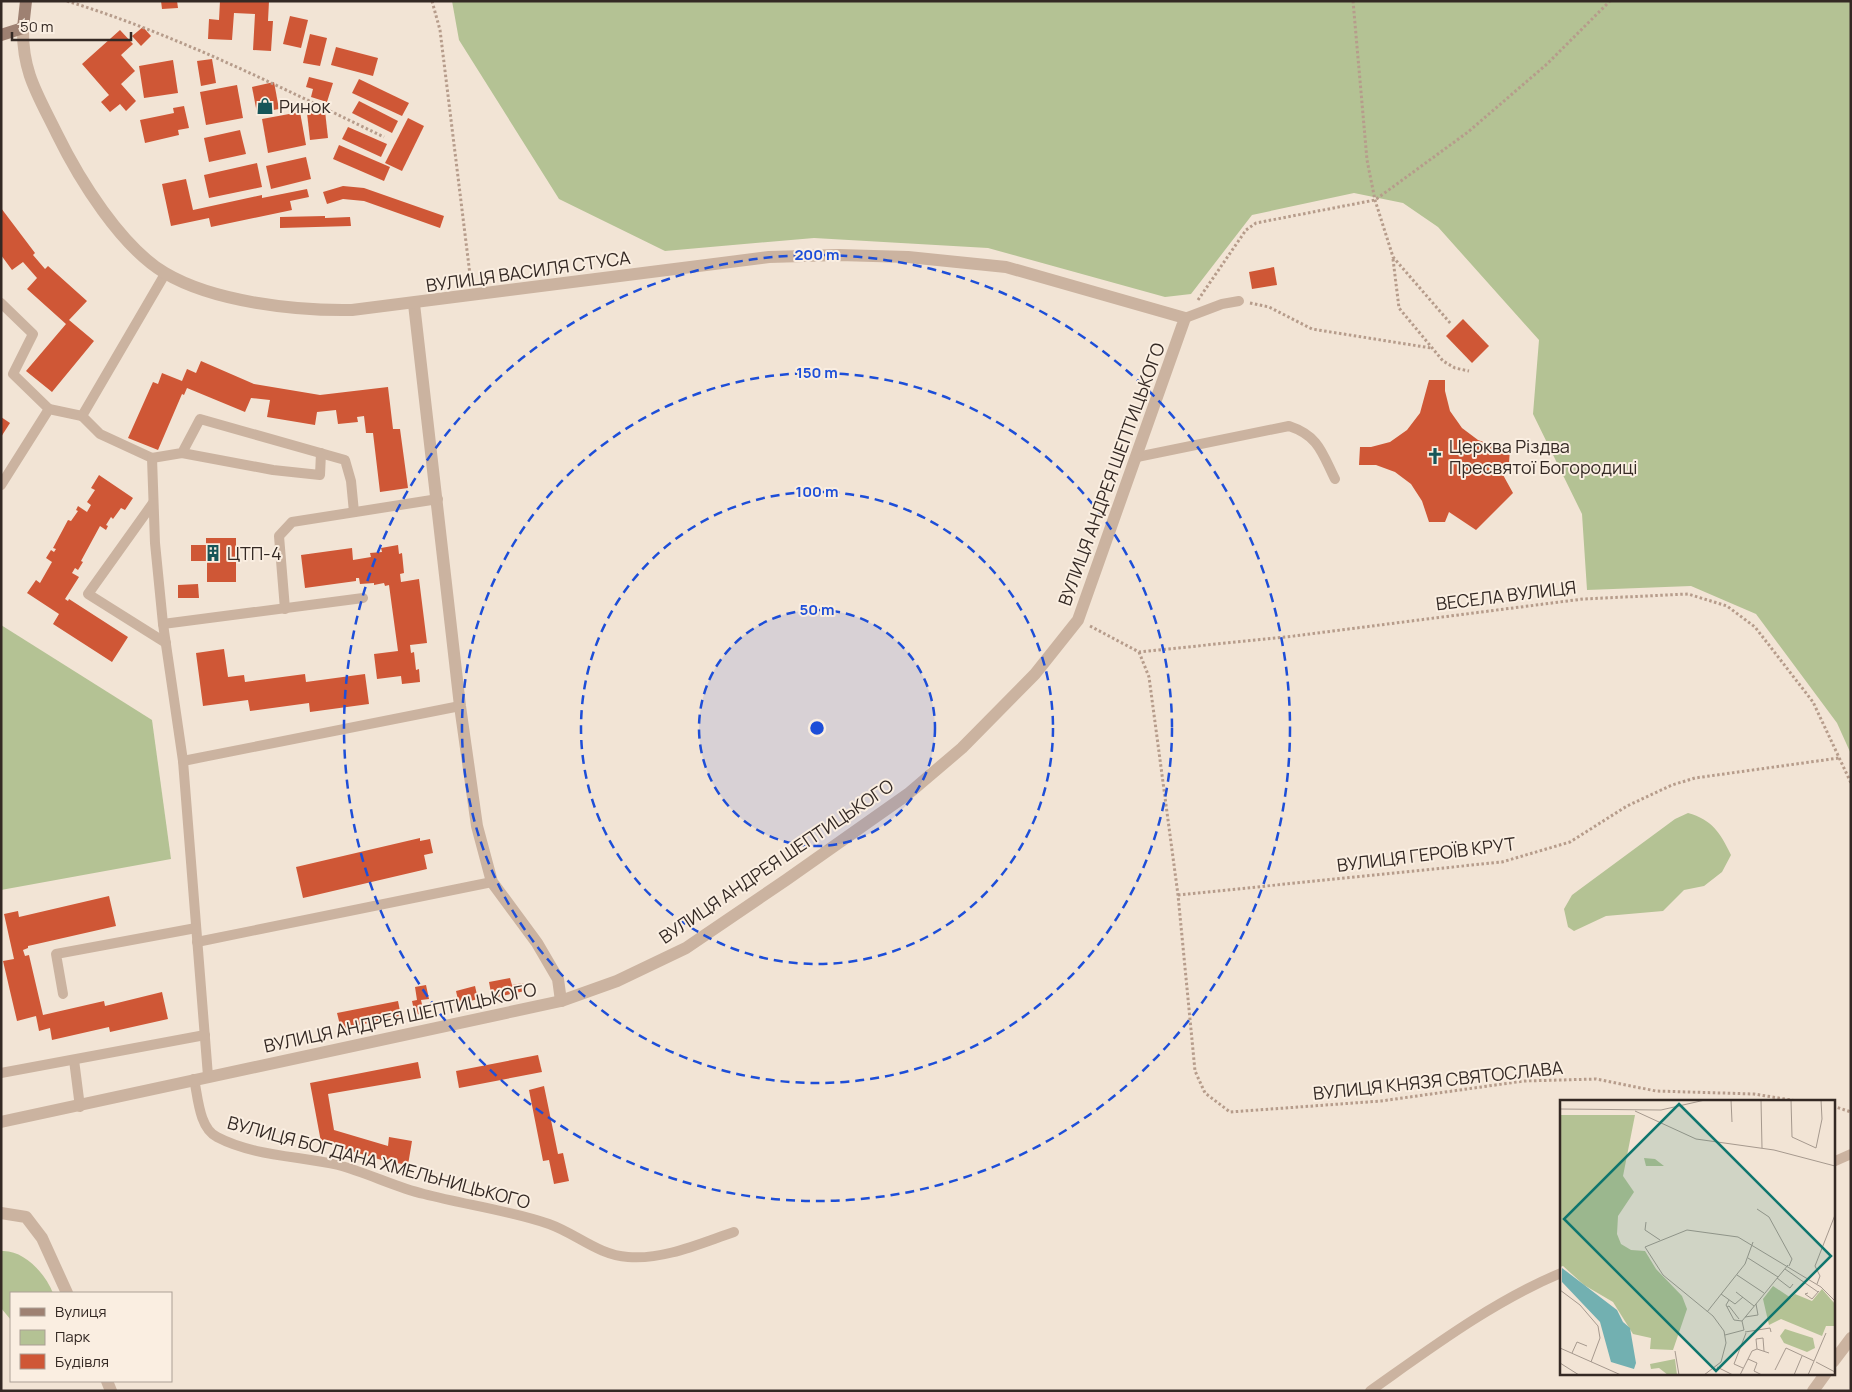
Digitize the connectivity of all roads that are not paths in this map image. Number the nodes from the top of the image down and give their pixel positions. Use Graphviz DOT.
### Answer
graph roads {
  1 [pos="26,1"];
  2 [pos="23,28"];
  3 [pos="1,34"];
  4 [pos="165,274"];
  5 [pos="1239,301"];
  6 [pos="1,303"];
  7 [pos="414,304"];
  8 [pos="1186,318"];
  9 [pos="49,409"];
  10 [pos="82,416"];
  11 [pos="182,453"];
  12 [pos="321,453"];
  13 [pos="1137,457"];
  14 [pos="152,458"];
  15 [pos="1335,479"];
  16 [pos="1,485"];
  17 [pos="438,499"];
  18 [pos="153,503"];
  19 [pos="354,512"];
  20 [pos="363,598"];
  21 [pos="285,609"];
  22 [pos="163,624"];
  23 [pos="166,643"];
  24 [pos="460,706"];
  25 [pos="183,760"];
  26 [pos="492,882"];
  27 [pos="196,928"];
  28 [pos="197,942"];
  29 [pos="63,994"];
  30 [pos="561,1001"];
  31 [pos="205,1035"];
  32 [pos="74,1060"];
  33 [pos="1,1074"];
  34 [pos="208,1076"];
  35 [pos="194,1079"];
  36 [pos="80,1106"];
  37 [pos="1,1122"];
  38 [pos="1851,1154"];
  39 [pos="1834,1162"];
  40 [pos="1,1213"];
  41 [pos="734,1232"];
  42 [pos="1560,1273"];
  43 [pos="67,1292"];
  44 [pos="1851,1338"];
  45 [pos="1834,1361"];
  46 [pos="1825,1374"];
  47 [pos="1370,1391"];
  48 [pos="1813,1391"];
  1 -- 2 [label="street"];
  2 -- 3 [label="street"];
  2 -- 4 [label="street, ВУЛИЦЯ ВАСИЛЯ СТУСА"];
  4 -- 7 [label="street, ВУЛИЦЯ ВАСИЛЯ СТУСА"];
  4 -- 10 [label="lane"];
  5 -- 8 [label="lane"];
  6 -- 9 [label="lane"];
  7 -- 8 [label="street, ВУЛИЦЯ ВАСИЛЯ СТУСА"];
  7 -- 17 [label="street"];
  8 -- 13 [label="street, ВУЛИЦЯ АНДРЕЯ ШЕПТИЦЬКОГО"];
  9 -- 10 [label="lane"];
  9 -- 16 [label="lane"];
  10 -- 14 [label="lane"];
  11 -- 12 [label="lane"];
  11 -- 12 [label="lane"];
  11 -- 14 [label="lane"];
  12 -- 19 [label="lane"];
  13 -- 15 [label="lane"];
  13 -- 30 [label="street, ВУЛИЦЯ АНДРЕЯ ШЕПТИЦЬКОГО"];
  14 -- 18 [label="lane"];
  17 -- 19 [label="lane"];
  17 -- 24 [label="street"];
  18 -- 22 [label="lane"];
  18 -- 23 [label="lane"];
  19 -- 21 [label="lane"];
  20 -- 21 [label="lane"];
  21 -- 22 [label="lane"];
  22 -- 23 [label="lane"];
  23 -- 25 [label="lane"];
  24 -- 25 [label="lane"];
  24 -- 26 [label="street"];
  25 -- 27 [label="lane"];
  26 -- 28 [label="lane"];
  26 -- 30 [label="street"];
  27 -- 28 [label="lane"];
  27 -- 29 [label="lane"];
  28 -- 31 [label="lane"];
  30 -- 34 [label="street, ВУЛИЦЯ АНДРЕЯ ШЕПТИЦЬКОГО"];
  31 -- 32 [label="lane"];
  31 -- 34 [label="lane"];
  32 -- 33 [label="lane"];
  32 -- 36 [label="lane"];
  34 -- 35 [label="street, ВУЛИЦЯ АНДРЕЯ ШЕПТИЦЬКОГО"];
  35 -- 36 [label="street, ВУЛИЦЯ АНДРЕЯ ШЕПТИЦЬКОГО"];
  35 -- 41 [label="lane, ВУЛИЦЯ БОГДАНА ХМЕЛЬНИЦЬКОГО"];
  36 -- 37 [label="street, ВУЛИЦЯ АНДРЕЯ ШЕПТИЦЬКОГО"];
  38 -- 39 [label="lane"];
  40 -- 43 [label="street"];
  42 -- 47 [label="lane"];
  44 -- 45 [label="street"];
  46 -- 48 [label="street"];
}
